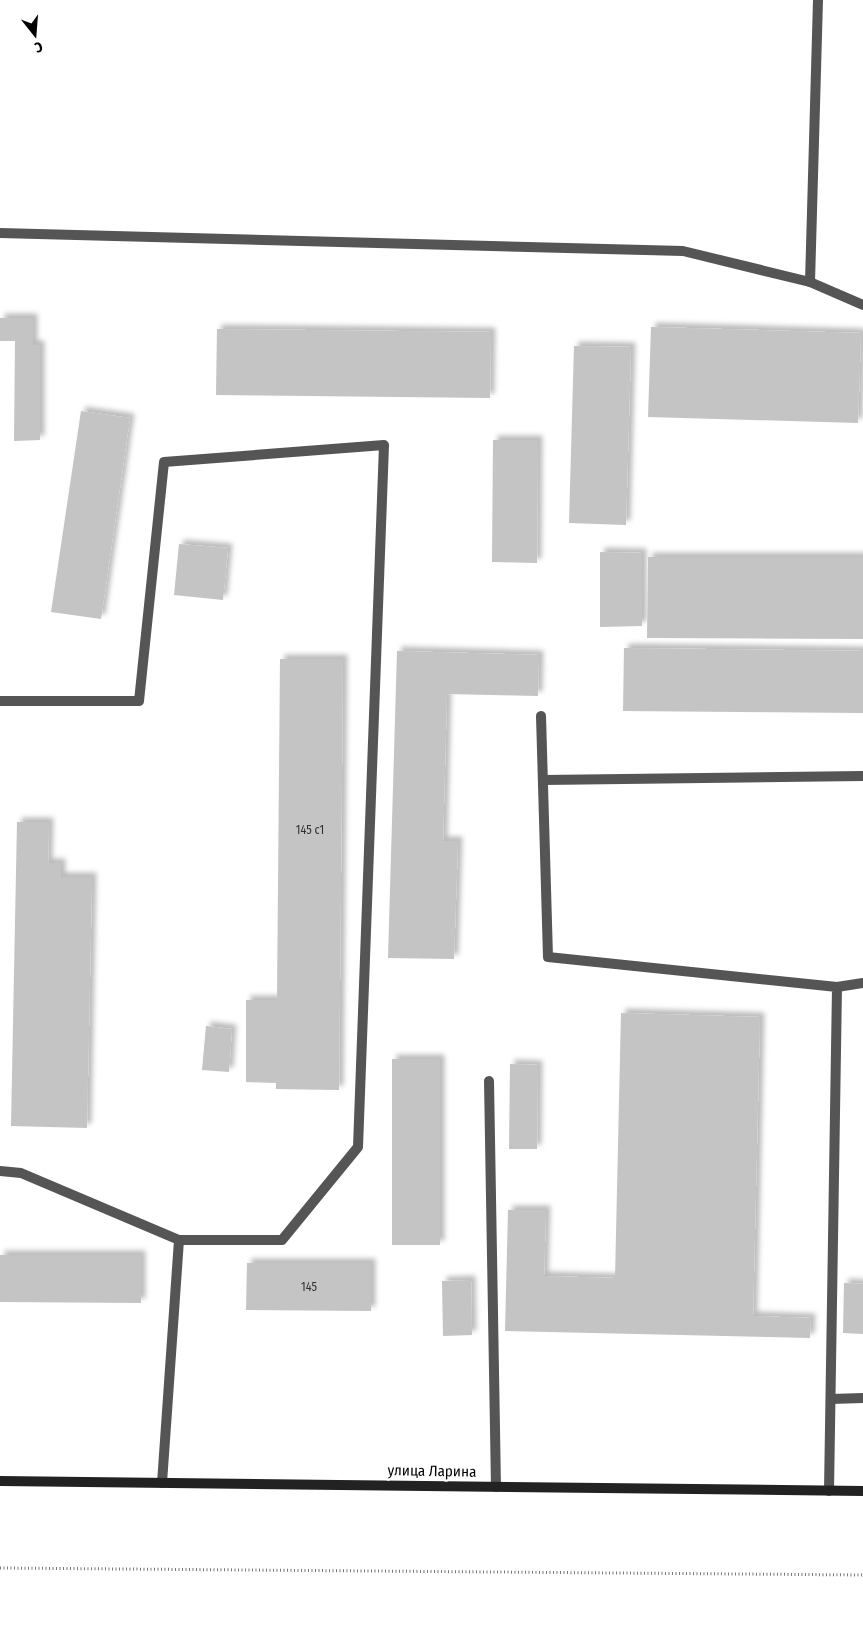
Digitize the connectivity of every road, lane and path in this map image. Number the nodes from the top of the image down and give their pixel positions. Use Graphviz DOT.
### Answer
graph roads {
  1 [pos="818,0"];
  2 [pos="0,233"];
  3 [pos="810,282"];
  4 [pos="863,305"];
  5 [pos="0,701"];
  6 [pos="541,716"];
  7 [pos="863,776"];
  8 [pos="543,780"];
  9 [pos="863,983"];
  10 [pos="837,988"];
  11 [pos="489,1082"];
  12 [pos="0,1171"];
  13 [pos="179,1240"];
  14 [pos="863,1398"];
  15 [pos="831,1399"];
  16 [pos="0,1481"];
  17 [pos="162,1483"];
  18 [pos="496,1487"];
  19 [pos="829,1491"];
  20 [pos="863,1491"];
  21 [pos="0,1568"];
  22 [pos="863,1575"];
  1 -- 3 [label="lane"];
  2 -- 3 [label="lane"];
  3 -- 4 [label="lane"];
  5 -- 13 [label="lane"];
  6 -- 8 [label="lane"];
  7 -- 8 [label="lane"];
  8 -- 10 [label="lane"];
  9 -- 10 [label="lane"];
  10 -- 15 [label="lane"];
  11 -- 18 [label="lane"];
  12 -- 13 [label="lane"];
  13 -- 17 [label="lane"];
  14 -- 15 [label="lane"];
  15 -- 19 [label="lane"];
  16 -- 17 [label="street, улица Ларина"];
  17 -- 18 [label="street, улица Ларина"];
  18 -- 19 [label="street, улица Ларина"];
  19 -- 20 [label="street, улица Ларина"];
  21 -- 22 [label="path"];
}
